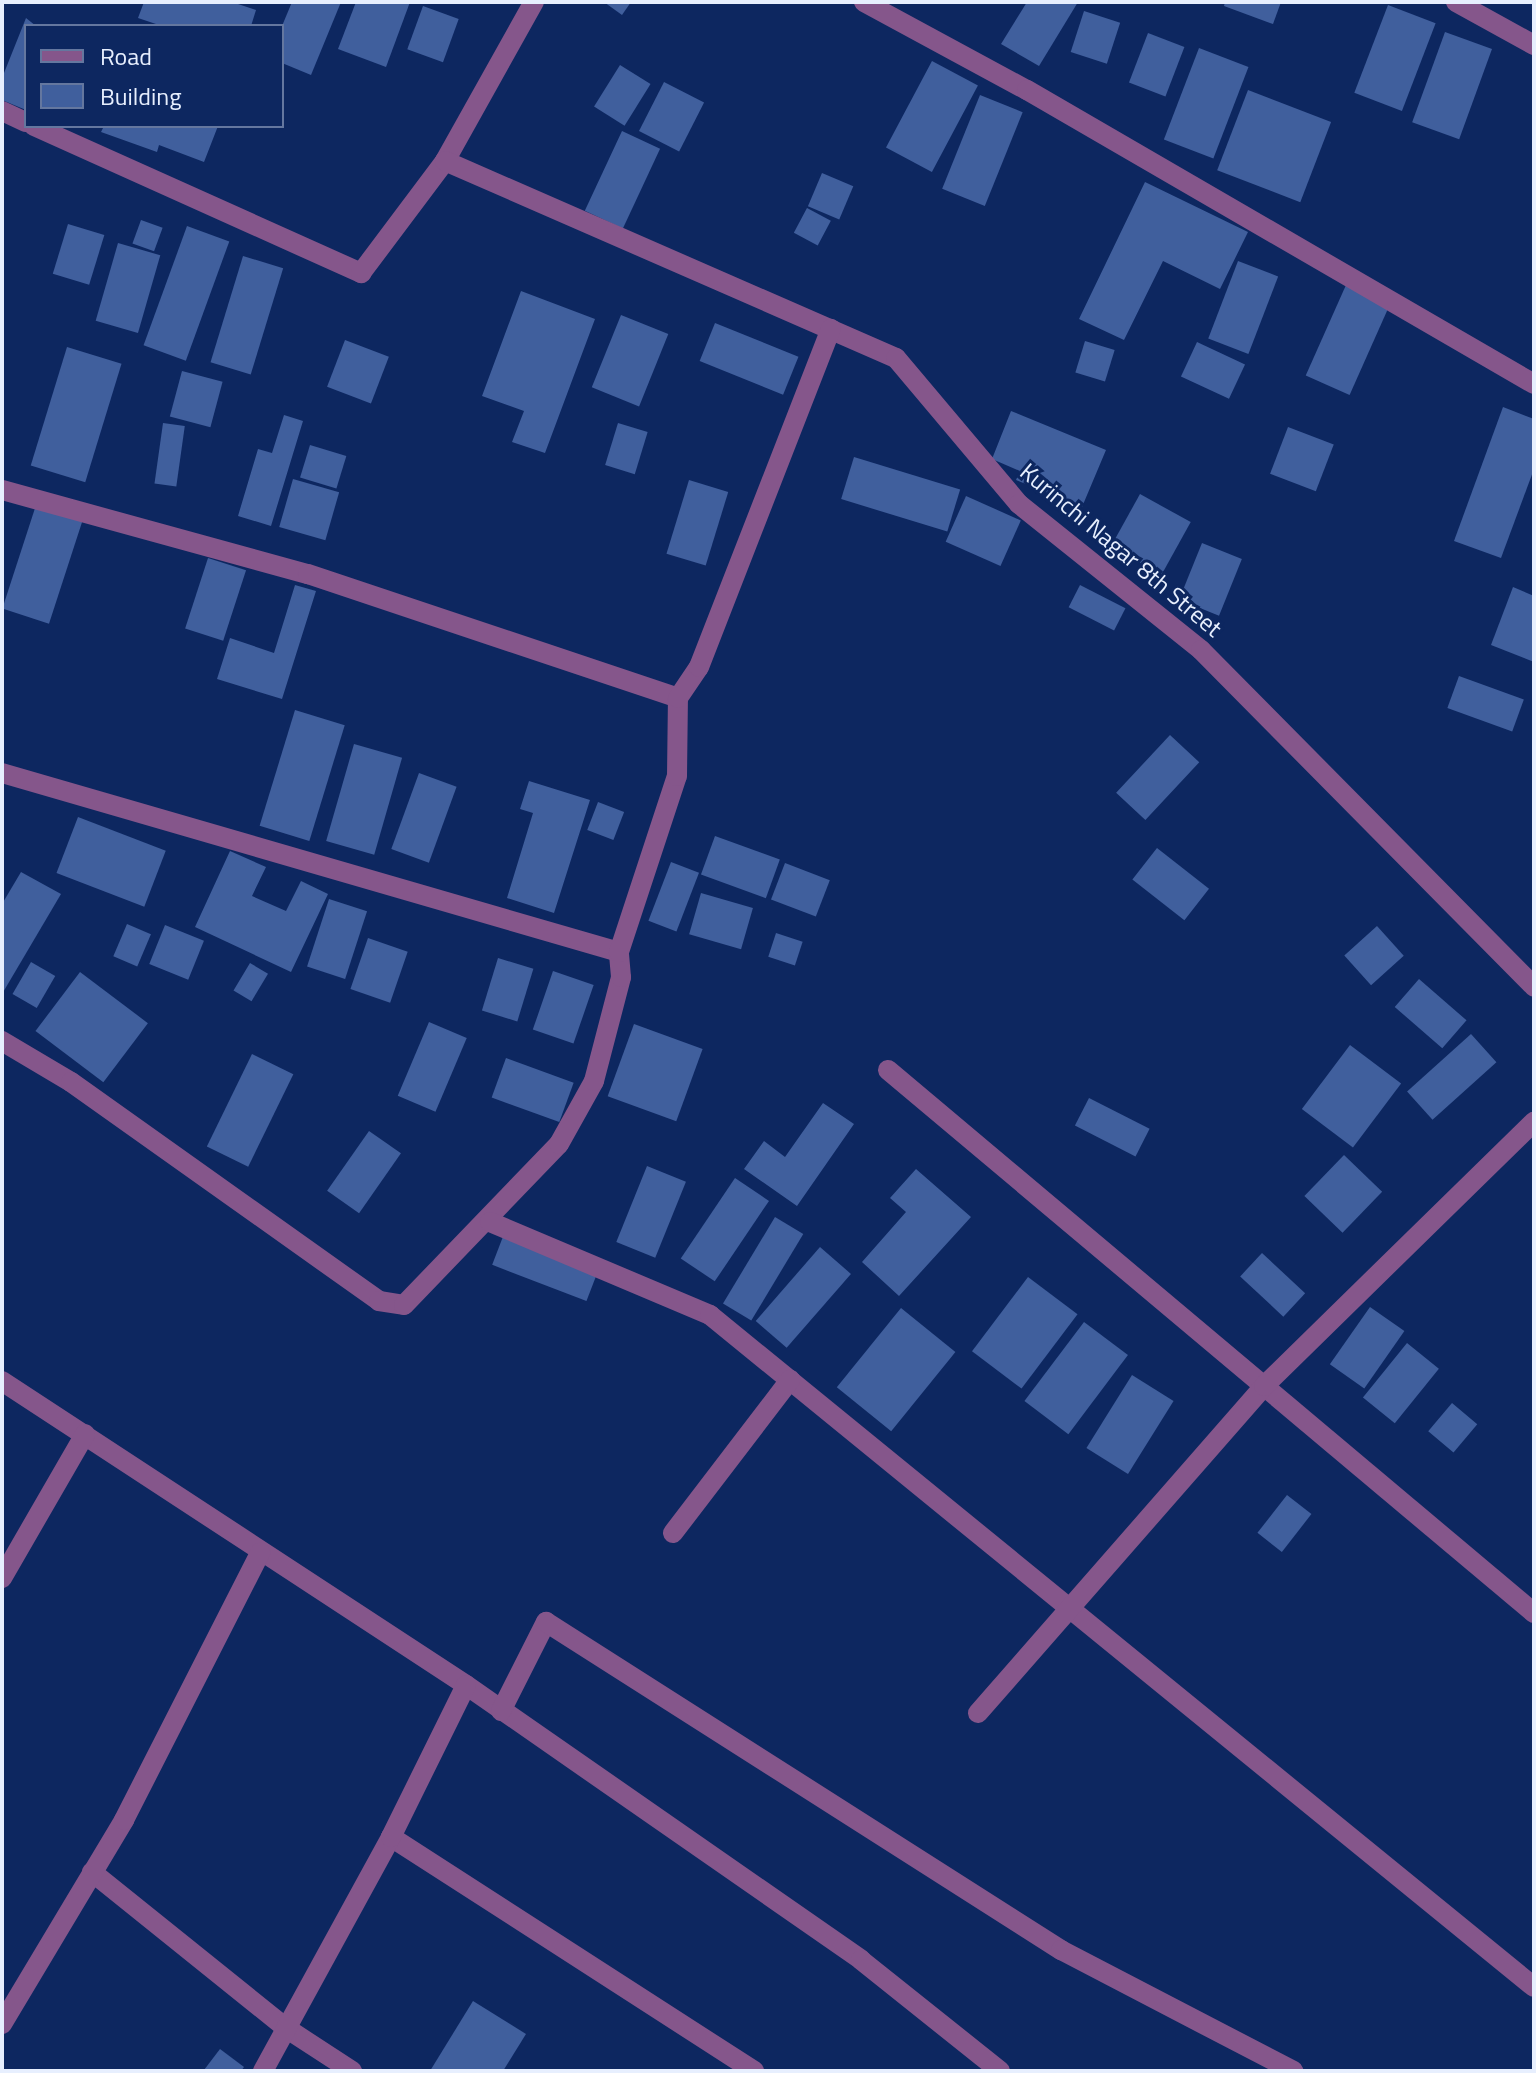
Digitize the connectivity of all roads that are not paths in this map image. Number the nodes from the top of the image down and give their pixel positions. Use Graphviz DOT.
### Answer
graph roads {
  1 [pos="532,2"];
  2 [pos="864,2"];
  3 [pos="1456,2"];
  4 [pos="1534,45"];
  5 [pos="2,111"];
  6 [pos="24,121"];
  7 [pos="38,128"];
  8 [pos="445,161"];
  9 [pos="831,329"];
  10 [pos="1534,384"];
  11 [pos="2,490"];
  12 [pos="678,698"];
  13 [pos="2,773"];
  14 [pos="619,952"];
  15 [pos="1534,987"];
  16 [pos="4,1048"];
  17 [pos="888,1070"];
  18 [pos="1534,1122"];
  19 [pos="490,1222"];
  20 [pos="790,1380"];
  21 [pos="2,1381"];
  22 [pos="1264,1386"];
  23 [pos="85,1434"];
  24 [pos="673,1533"];
  25 [pos="260,1553"];
  26 [pos="2,1578"];
  27 [pos="1066,1607"];
  28 [pos="1534,1613"];
  29 [pos="466,1685"];
  30 [pos="501,1711"];
  31 [pos="978,1713"];
  32 [pos="391,1837"];
  33 [pos="92,1872"];
  34 [pos="1534,1987"];
  35 [pos="2,2024"];
  36 [pos="286,2028"];
  37 [pos="263,2071"];
  38 [pos="352,2071"];
  39 [pos="754,2071"];
  40 [pos="1000,2071"];
  41 [pos="1293,2071"];
  1 -- 8 [label="street"];
  2 -- 10 [label="street"];
  3 -- 4 [label="street"];
  5 -- 6 [label="street"];
  7 -- 8 [label="street"];
  8 -- 9 [label="street, Kurinchi Nagar 8th Street"];
  9 -- 12 [label="street"];
  9 -- 15 [label="street, Kurinchi Nagar 8th Street"];
  11 -- 12 [label="street"];
  12 -- 14 [label="street"];
  13 -- 14 [label="street"];
  14 -- 19 [label="street"];
  16 -- 19 [label="street"];
  17 -- 22 [label="street"];
  18 -- 22 [label="street"];
  19 -- 20 [label="street"];
  20 -- 24 [label="street"];
  20 -- 27 [label="street"];
  21 -- 23 [label="street"];
  22 -- 27 [label="street"];
  22 -- 28 [label="street"];
  23 -- 25 [label="street"];
  23 -- 26 [label="street"];
  25 -- 29 [label="street"];
  25 -- 33 [label="street"];
  27 -- 31 [label="street"];
  27 -- 34 [label="street"];
  29 -- 30 [label="street"];
  29 -- 32 [label="street"];
  30 -- 40 [label="street"];
  30 -- 41 [label="street"];
  32 -- 36 [label="street"];
  32 -- 39 [label="street"];
  33 -- 35 [label="street"];
  33 -- 36 [label="street"];
  36 -- 37 [label="street"];
  36 -- 38 [label="street"];
}
